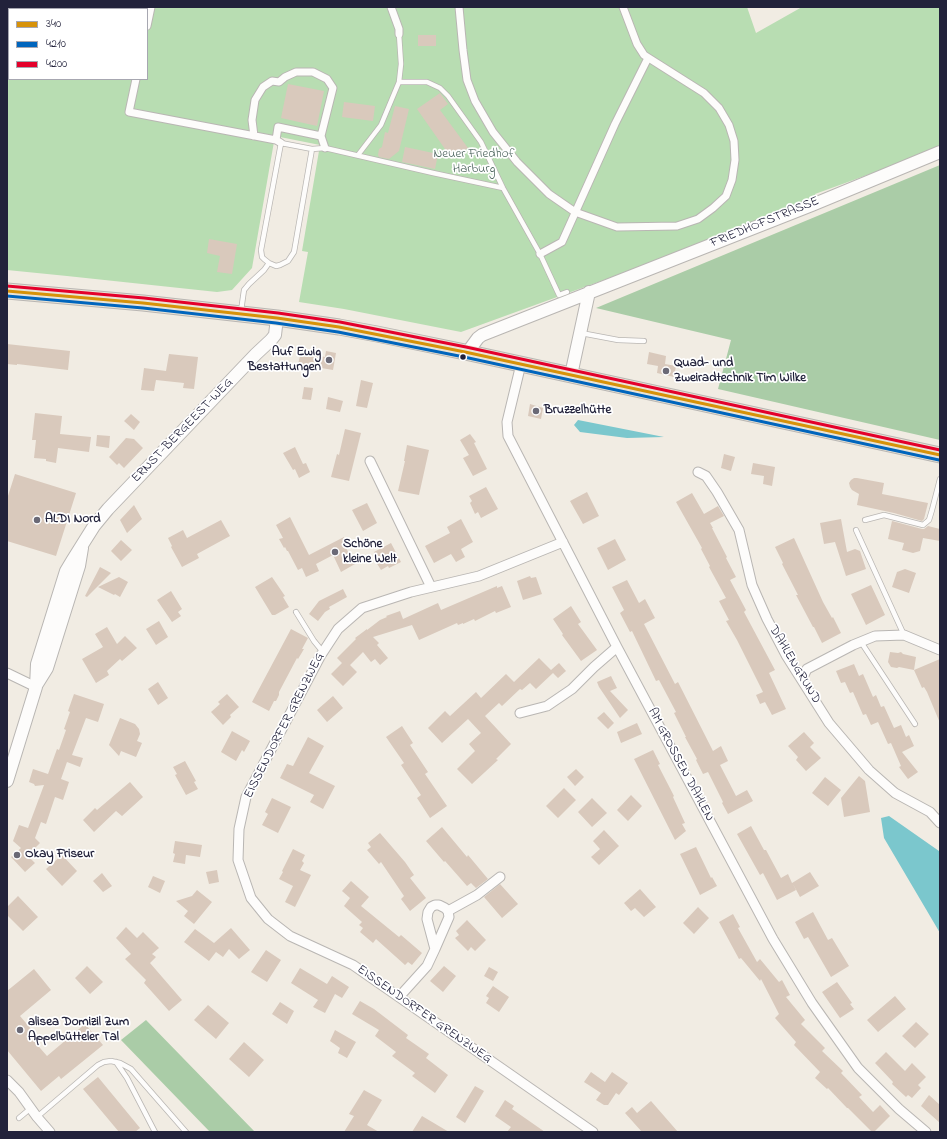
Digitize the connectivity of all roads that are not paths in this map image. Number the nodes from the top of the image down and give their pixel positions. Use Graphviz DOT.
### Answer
graph roads {
  1 [pos="151,7"];
  2 [pos="391,7"];
  3 [pos="459,7"];
  4 [pos="622,7"];
  5 [pos="148,21"];
  6 [pos="400,34"];
  7 [pos="648,58"];
  8 [pos="136,80"];
  9 [pos="399,82"];
  10 [pos="254,136"];
  11 [pos="321,136"];
  12 [pos="278,141"];
  13 [pos="312,148"];
  14 [pos="325,148"];
  15 [pos="940,152"];
  16 [pos="358,155"];
  17 [pos="503,188"];
  18 [pos="575,212"];
  19 [pos="540,254"];
  20 [pos="269,263"];
  21 [pos="7,291"];
  22 [pos="567,292"];
  23 [pos="590,292"];
  24 [pos="241,314"];
  25 [pos="277,318"];
  26 [pos="581,333"];
  27 [pos="644,341"];
  28 [pos="467,352"];
  29 [pos="521,364"];
  30 [pos="571,375"];
  31 [pos="940,455"];
  32 [pos="370,461"];
  33 [pos="698,472"];
  34 [pos="940,479"];
  35 [pos="865,520"];
  36 [pos="856,530"];
  37 [pos="563,542"];
  38 [pos="431,587"];
  39 [pos="296,612"];
  40 [pos="904,635"];
  41 [pos="861,642"];
  42 [pos="617,647"];
  43 [pos="940,650"];
  44 [pos="323,652"];
  45 [pos="7,674"];
  46 [pos="802,678"];
  47 [pos="36,687"];
  48 [pos="520,713"];
  49 [pos="915,724"];
  50 [pos="7,781"];
  51 [pos="940,823"];
  52 [pos="500,877"];
  53 [pos="448,911"];
  54 [pos="436,949"];
  55 [pos="399,997"];
  56 [pos="116,1061"];
  57 [pos="7,1080"];
  58 [pos="31,1108"];
  59 [pos="37,1117"];
  60 [pos="19,1118"];
  61 [pos="50,1132"];
  62 [pos="156,1132"];
  63 [pos="186,1132"];
  64 [pos="591,1132"];
  65 [pos="926,1132"];
  1 -- 5 [label="street"];
  2 -- 6 [label="street"];
  3 -- 18 [label="street"];
  4 -- 7 [label="street"];
  6 -- 9 [label="lane"];
  7 -- 18 [label="street"];
  7 -- 18 [label="street"];
  8 -- 10 [label="street"];
  9 -- 16 [label="lane"];
  9 -- 17 [label="lane"];
  10 -- 11 [label="street"];
  10 -- 12 [label="street"];
  11 -- 12 [label="street"];
  11 -- 14 [label="street"];
  12 -- 13 [label="lane"];
  12 -- 20 [label="lane"];
  13 -- 14 [label="lane"];
  13 -- 20 [label="lane"];
  14 -- 16 [label="lane"];
  15 -- 23 [label="street, FRIEDHOFSTRASSE"];
  16 -- 17 [label="lane"];
  17 -- 19 [label="lane"];
  18 -- 19 [label="street"];
  19 -- 22 [label="lane"];
  20 -- 24 [label="lane"];
  21 -- 24 [label="main road"];
  23 -- 26 [label="street"];
  23 -- 28 [label="street, FRIEDHOFSTRASSE"];
  24 -- 25 [label="main road"];
  25 -- 28 [label="main road"];
  25 -- 47 [label="street, ERNST-BERGEEST-WEG"];
  26 -- 27 [label="lane"];
  26 -- 30 [label="street"];
  28 -- 29 [label="main road"];
  29 -- 30 [label="main road"];
  29 -- 37 [label="street, AM GROSSEN DAHLEN"];
  30 -- 31 [label="main road"];
  32 -- 38 [label="street"];
  33 -- 46 [label="street, DAHLENGRUND"];
  34 -- 35 [label="lane"];
  36 -- 40 [label="lane"];
  37 -- 38 [label="street, EISSENDORFER GRENZWEG"];
  37 -- 42 [label="street, AM GROSSEN DAHLEN"];
  38 -- 44 [label="street, EISSENDORFER GRENZWEG"];
  39 -- 44 [label="lane"];
  40 -- 41 [label="street"];
  40 -- 43 [label="street"];
  41 -- 46 [label="street"];
  41 -- 49 [label="lane"];
  42 -- 48 [label="street"];
  42 -- 65 [label="street, AM GROSSEN DAHLEN"];
  44 -- 55 [label="street, EISSENDORFER GRENZWEG"];
  45 -- 47 [label="street"];
  46 -- 51 [label="street, DAHLENGRUND"];
  47 -- 50 [label="street, ERNST-BERGEEST-WEG"];
  52 -- 53 [label="street"];
  53 -- 54 [label="street"];
  53 -- 54 [label="street"];
  54 -- 55 [label="street"];
  55 -- 64 [label="street, EISSENDORFER GRENZWEG"];
  56 -- 59 [label="lane"];
  56 -- 62 [label="lane"];
  56 -- 63 [label="lane"];
  57 -- 58 [label="street"];
  58 -- 59 [label="street"];
  58 -- 60 [label="lane"];
  59 -- 61 [label="street"];
}
